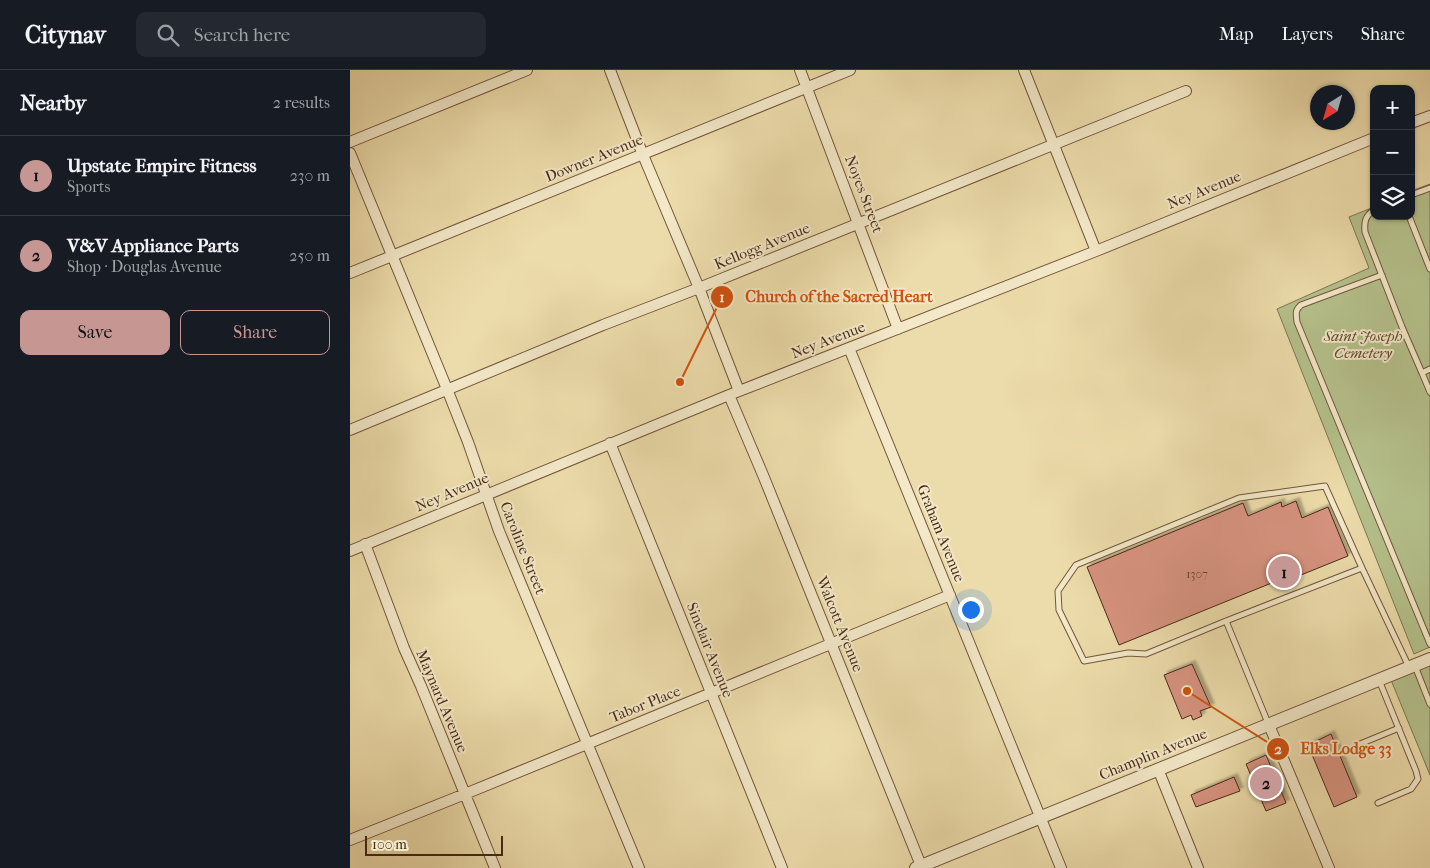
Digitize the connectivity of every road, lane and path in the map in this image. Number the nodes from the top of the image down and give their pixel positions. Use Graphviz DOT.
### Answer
graph roads {
  1 [pos="527,70"];
  2 [pos="610,70"];
  3 [pos="800,70"];
  4 [pos="850,70"];
  5 [pos="1024,70"];
  6 [pos="807,87"];
  7 [pos="1186,91"];
  8 [pos="1430,116"];
  9 [pos="1415,122"];
  10 [pos="1370,140"];
  11 [pos="350,142"];
  12 [pos="1054,143"];
  13 [pos="350,154"];
  14 [pos="643,154"];
  15 [pos="1430,188"];
  16 [pos="1415,194"];
  17 [pos="1370,214"];
  18 [pos="1411,220"];
  19 [pos="859,223"];
  20 [pos="1096,251"];
  21 [pos="392,255"];
  22 [pos="1430,269"];
  23 [pos="350,273"];
  24 [pos="1382,274"];
  25 [pos="699,288"];
  26 [pos="898,329"];
  27 [pos="849,348"];
  28 [pos="1430,370"];
  29 [pos="1422,373"];
  30 [pos="447,389"];
  31 [pos="1430,392"];
  32 [pos="734,393"];
  33 [pos="350,430"];
  34 [pos="610,443"];
  35 [pos="486,494"];
  36 [pos="365,544"];
  37 [pos="350,551"];
  38 [pos="1362,568"];
  39 [pos="950,595"];
  40 [pos="1226,621"];
  41 [pos="832,644"];
  42 [pos="1430,644"];
  43 [pos="1430,659"];
  44 [pos="1412,667"];
  45 [pos="1379,680"];
  46 [pos="712,693"];
  47 [pos="1430,704"];
  48 [pos="1269,725"];
  49 [pos="1399,728"];
  50 [pos="587,744"];
  51 [pos="1360,744"];
  52 [pos="1158,769"];
  53 [pos="465,794"];
  54 [pos="1378,803"];
  55 [pos="1040,818"];
  56 [pos="350,840"];
  57 [pos="920,867"];
  58 [pos="495,868"];
  59 [pos="639,868"];
  60 [pos="782,868"];
  61 [pos="1061,868"];
  62 [pos="1198,868"];
  63 [pos="1329,868"];
  1 -- 11 [label="street"];
  2 -- 14 [label="street, Walcott Avenue"];
  3 -- 6 [label="street, Noyes Street"];
  4 -- 6 [label="street, Downer Avenue"];
  5 -- 12 [label="street"];
  6 -- 14 [label="street, Downer Avenue"];
  6 -- 19 [label="street, Noyes Street"];
  7 -- 12 [label="street, Kellogg Avenue"];
  8 -- 9 [label="street"];
  10 -- 20 [label="street, Ney Avenue"];
  12 -- 19 [label="street, Kellogg Avenue"];
  12 -- 20 [label="street"];
  13 -- 21 [label="street, Caroline Street"];
  14 -- 21 [label="street, Downer Avenue"];
  14 -- 25 [label="street, Walcott Avenue"];
  15 -- 16 [label="lane"];
  17 -- 24 [label="lane"];
  18 -- 22 [label="lane"];
  19 -- 25 [label="street, Kellogg Avenue"];
  19 -- 26 [label="street, Noyes Street"];
  20 -- 26 [label="street, Ney Avenue"];
  21 -- 23 [label="street, Downer Avenue"];
  21 -- 30 [label="street, Caroline Street"];
  24 -- 29 [label="lane"];
  24 -- 42 [label="lane"];
  25 -- 30 [label="street, Kellogg Avenue"];
  25 -- 32 [label="street, Walcott Avenue"];
  26 -- 27 [label="street, Ney Avenue"];
  27 -- 32 [label="street, Ney Avenue"];
  27 -- 39 [label="street, Graham Avenue"];
  28 -- 29 [label="lane"];
  29 -- 31 [label="lane"];
  30 -- 33 [label="street, Kellogg Avenue"];
  30 -- 35 [label="street, Caroline Street"];
  32 -- 34 [label="street, Ney Avenue"];
  32 -- 41 [label="street, Walcott Avenue"];
  34 -- 35 [label="street, Ney Avenue"];
  34 -- 46 [label="street, Sinclair Avenue"];
  35 -- 36 [label="street, Ney Avenue"];
  35 -- 50 [label="street, Caroline Street"];
  36 -- 37 [label="street, Ney Avenue"];
  36 -- 53 [label="street, Maynard Avenue"];
  38 -- 40 [label="lane"];
  38 -- 40 [label="lane"];
  38 -- 44 [label="lane"];
  39 -- 41 [label="street, Tabor Place"];
  39 -- 55 [label="street, Graham Avenue"];
  40 -- 48 [label="lane"];
  41 -- 46 [label="street, Tabor Place"];
  41 -- 57 [label="street, Walcott Avenue"];
  43 -- 44 [label="street, Champlin Avenue"];
  44 -- 45 [label="street, Champlin Avenue"];
  44 -- 47 [label="lane"];
  45 -- 48 [label="street, Champlin Avenue"];
  45 -- 49 [label="lane"];
  46 -- 50 [label="street, Tabor Place"];
  46 -- 60 [label="street, Sinclair Avenue"];
  48 -- 52 [label="street, Champlin Avenue"];
  48 -- 63 [label="street"];
  49 -- 51 [label="lane"];
  49 -- 54 [label="lane"];
  50 -- 53 [label="street, Tabor Place"];
  50 -- 59 [label="street, Caroline Street"];
  52 -- 55 [label="street, Champlin Avenue"];
  52 -- 62 [label="street"];
  53 -- 56 [label="street, Tabor Place"];
  53 -- 58 [label="street, Maynard Avenue"];
  55 -- 57 [label="street, Champlin Avenue"];
  55 -- 61 [label="street, Graham Avenue"];
}
